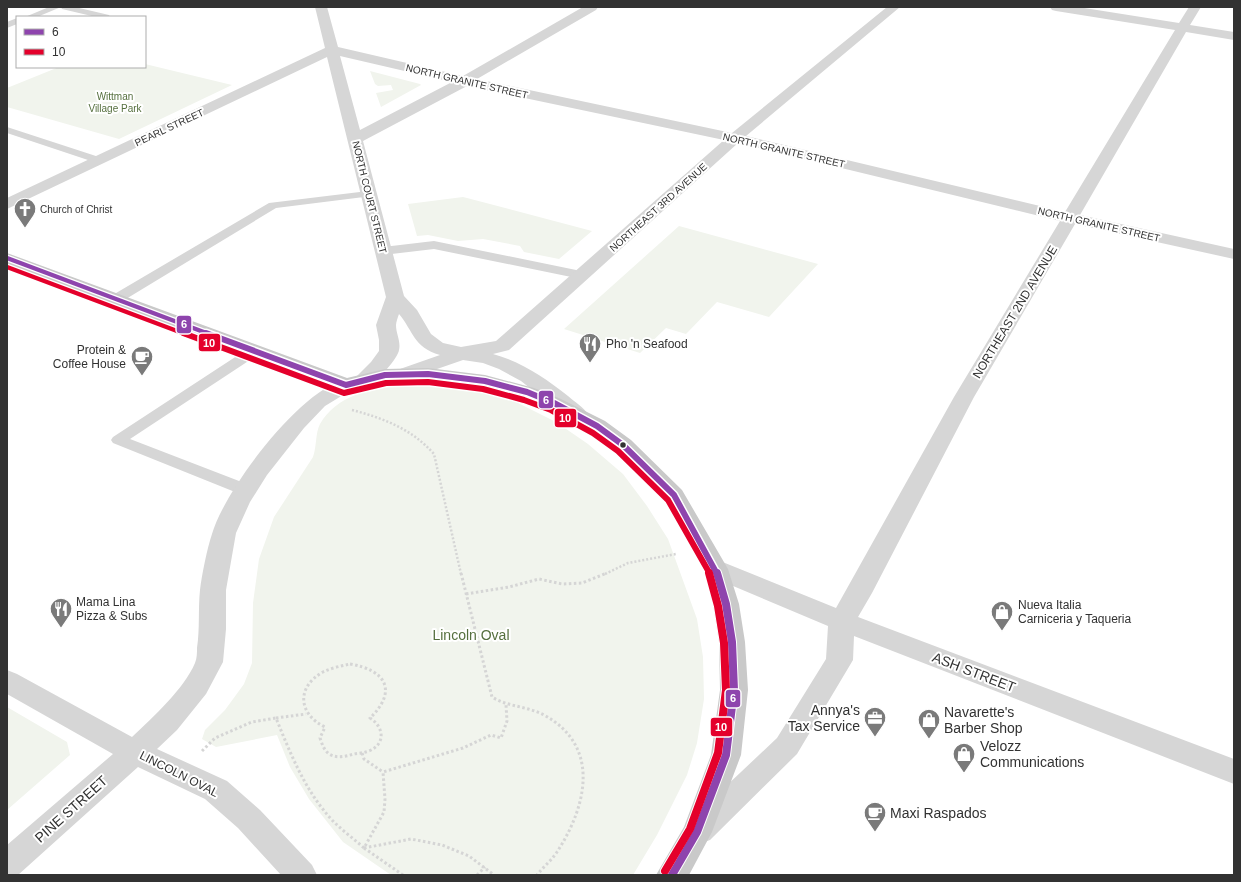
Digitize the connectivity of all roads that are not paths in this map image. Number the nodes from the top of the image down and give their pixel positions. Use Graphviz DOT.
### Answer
graph roads {
  1 [pos="57,7"];
  2 [pos="65,7"];
  3 [pos="321,7"];
  4 [pos="592,7"];
  5 [pos="894,7"];
  6 [pos="1056,7"];
  7 [pos="1195,7"];
  8 [pos="32,16"];
  9 [pos="102,16"];
  10 [pos="1182,28"];
  11 [pos="1234,36"];
  12 [pos="332,50"];
  13 [pos="465,81"];
  14 [pos="7,130"];
  15 [pos="735,138"];
  16 [pos="356,139"];
  17 [pos="98,160"];
  18 [pos="368,194"];
  19 [pos="7,204"];
  20 [pos="1070,218"];
  21 [pos="384,251"];
  22 [pos="1234,254"];
  23 [pos="7,258"];
  24 [pos="581,275"];
  25 [pos="395,297"];
  26 [pos="116,299"];
  27 [pos="502,346"];
  28 [pos="254,351"];
  29 [pos="463,353"];
  30 [pos="511,366"];
  31 [pos="407,373"];
  32 [pos="355,382"];
  33 [pos="578,415"];
  34 [pos="246,490"];
  35 [pos="710,559"];
  36 [pos="842,621"];
  37 [pos="7,681"];
  38 [pos="135,752"];
  39 [pos="1234,772"];
  40 [pos="698,832"];
  41 [pos="7,866"];
  42 [pos="301,875"];
  43 [pos="672,875"];
  1 -- 8 [label="lane"];
  2 -- 9 [label="lane"];
  3 -- 12 [label="street, NORTH COURT STREET"];
  4 -- 13 [label="street"];
  5 -- 15 [label="street, NORTHEAST 3RD AVENUE"];
  6 -- 10 [label="street"];
  7 -- 10 [label="street, NORTHEAST 2ND AVENUE"];
  10 -- 11 [label="street"];
  10 -- 20 [label="street, NORTHEAST 2ND AVENUE"];
  12 -- 13 [label="street, NORTH GRANITE STREET"];
  12 -- 16 [label="street, NORTH COURT STREET"];
  12 -- 17 [label="street, PEARL STREET"];
  13 -- 15 [label="street, NORTH GRANITE STREET"];
  13 -- 16 [label="street"];
  14 -- 17 [label="lane"];
  15 -- 20 [label="street, NORTH GRANITE STREET"];
  15 -- 24 [label="street, NORTHEAST 3RD AVENUE"];
  16 -- 18 [label="street, NORTH COURT STREET"];
  17 -- 19 [label="street, PEARL STREET"];
  18 -- 21 [label="street, NORTH COURT STREET"];
  18 -- 26 [label="lane"];
  20 -- 22 [label="street, NORTH GRANITE STREET"];
  20 -- 36 [label="street, NORTHEAST 2ND AVENUE"];
  21 -- 24 [label="lane"];
  21 -- 25 [label="street, NORTH COURT STREET"];
  23 -- 26 [label="main road"];
  24 -- 27 [label="street, NORTHEAST 3RD AVENUE"];
  25 -- 29 [label="street"];
  25 -- 32 [label="street"];
  26 -- 28 [label="main road"];
  27 -- 29 [label="street"];
  27 -- 30 [label="street"];
  28 -- 32 [label="main road"];
  28 -- 34 [label="lane"];
  29 -- 30 [label="street"];
  29 -- 31 [label="street"];
  30 -- 33 [label="street"];
  31 -- 32 [label="main road, LINCOLN OVAL"];
  31 -- 33 [label="main road, LINCOLN OVAL"];
  32 -- 34 [label="street, LINCOLN OVAL"];
  33 -- 35 [label="main road, LINCOLN OVAL"];
  34 -- 38 [label="street, LINCOLN OVAL"];
  35 -- 36 [label="street, ASH STREET"];
  35 -- 40 [label="main road, LINCOLN OVAL"];
  36 -- 39 [label="street, ASH STREET"];
  36 -- 40 [label="street"];
  37 -- 38 [label="street"];
  38 -- 41 [label="street, PINE STREET"];
  38 -- 42 [label="street, LINCOLN OVAL"];
  40 -- 43 [label="main road, LINCOLN OVAL"];
}
